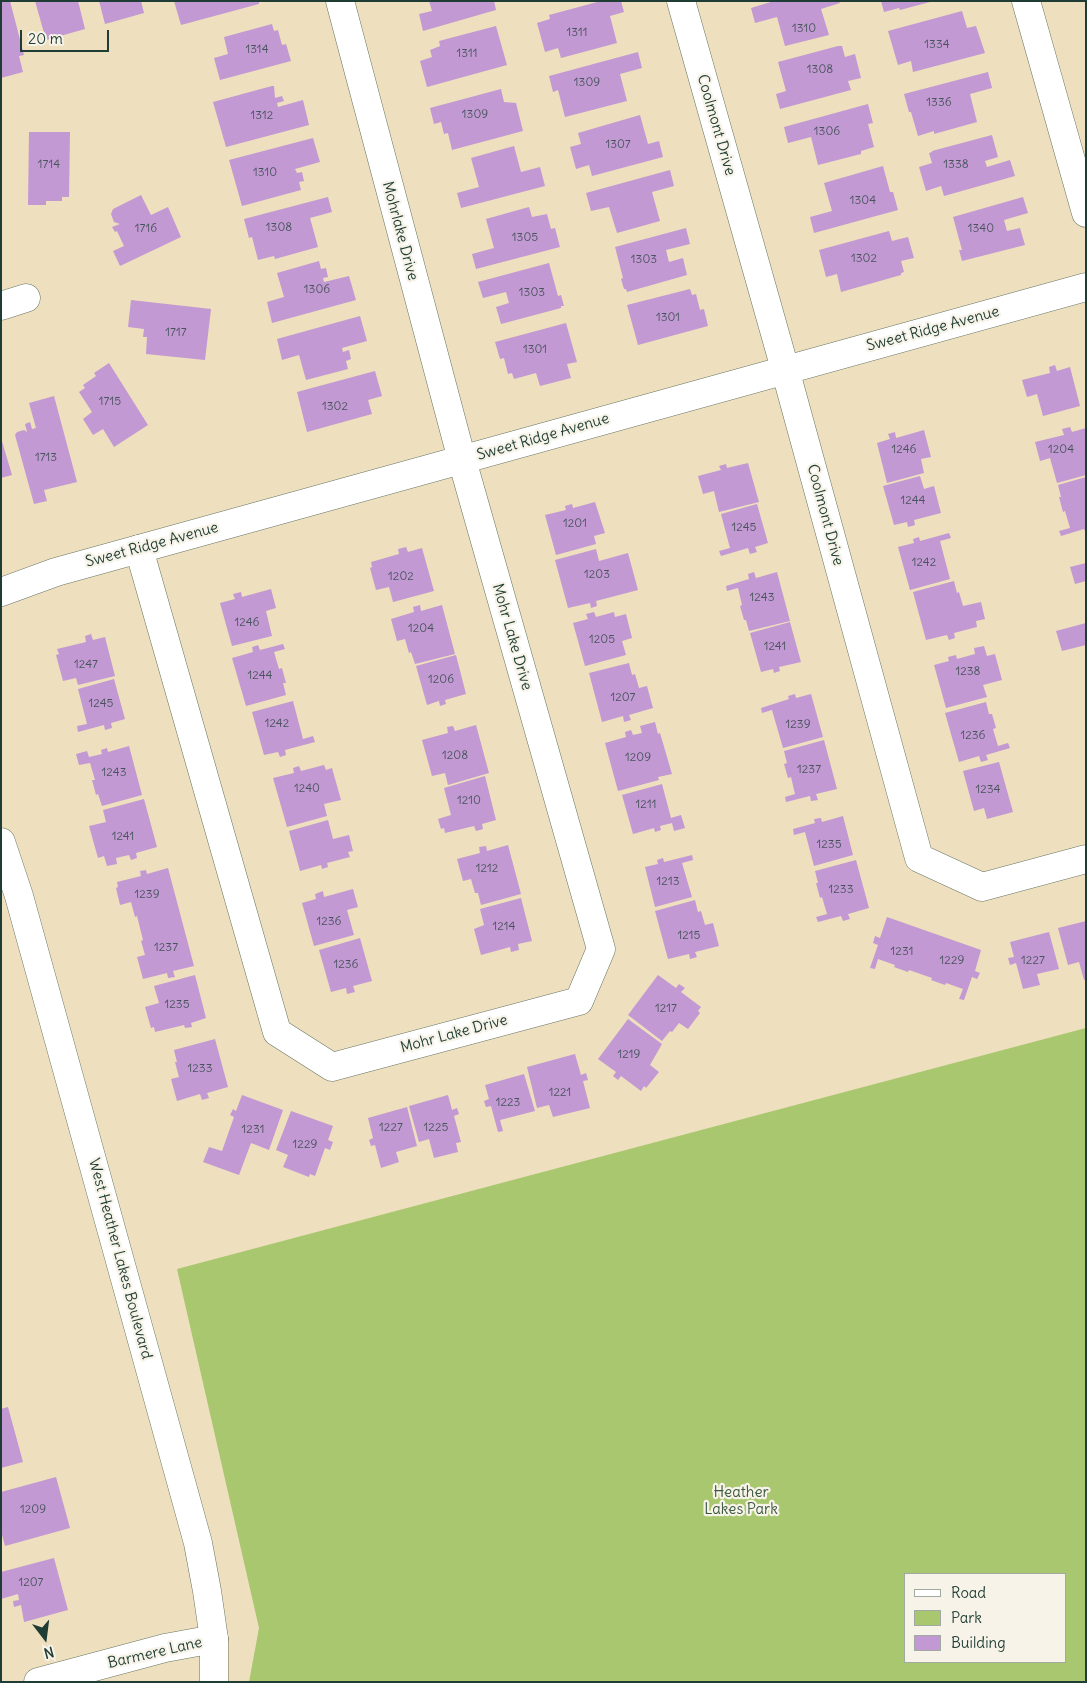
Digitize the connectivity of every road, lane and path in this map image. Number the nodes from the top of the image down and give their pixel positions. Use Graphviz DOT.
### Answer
graph roads {
  1 [pos="340,1"];
  2 [pos="681,1"];
  3 [pos="1026,1"];
  4 [pos="1086,213"];
  5 [pos="1086,287"];
  6 [pos="785,370"];
  7 [pos="462,460"];
  8 [pos="139,549"];
  9 [pos="1,592"];
  10 [pos="1,842"];
  11 [pos="1086,859"];
  12 [pos="214,1639"];
  13 [pos="38,1682"];
  14 [pos="214,1682"];
  1 -- 7 [label="street, Mohrlake Drive"];
  2 -- 6 [label="street, Coolmont Drive"];
  3 -- 4 [label="street"];
  5 -- 6 [label="street, Sweet Ridge Avenue"];
  6 -- 7 [label="street, Sweet Ridge Avenue"];
  6 -- 11 [label="street, Coolmont Drive"];
  7 -- 8 [label="street, Sweet Ridge Avenue"];
  7 -- 8 [label="street, Mohr Lake Drive"];
  8 -- 9 [label="street, Sweet Ridge Avenue"];
  10 -- 12 [label="street, West Heather Lakes Boulevard"];
  12 -- 13 [label="street, Barmere Lane"];
  12 -- 14 [label="street, West Heather Lakes Boulevard"];
}
